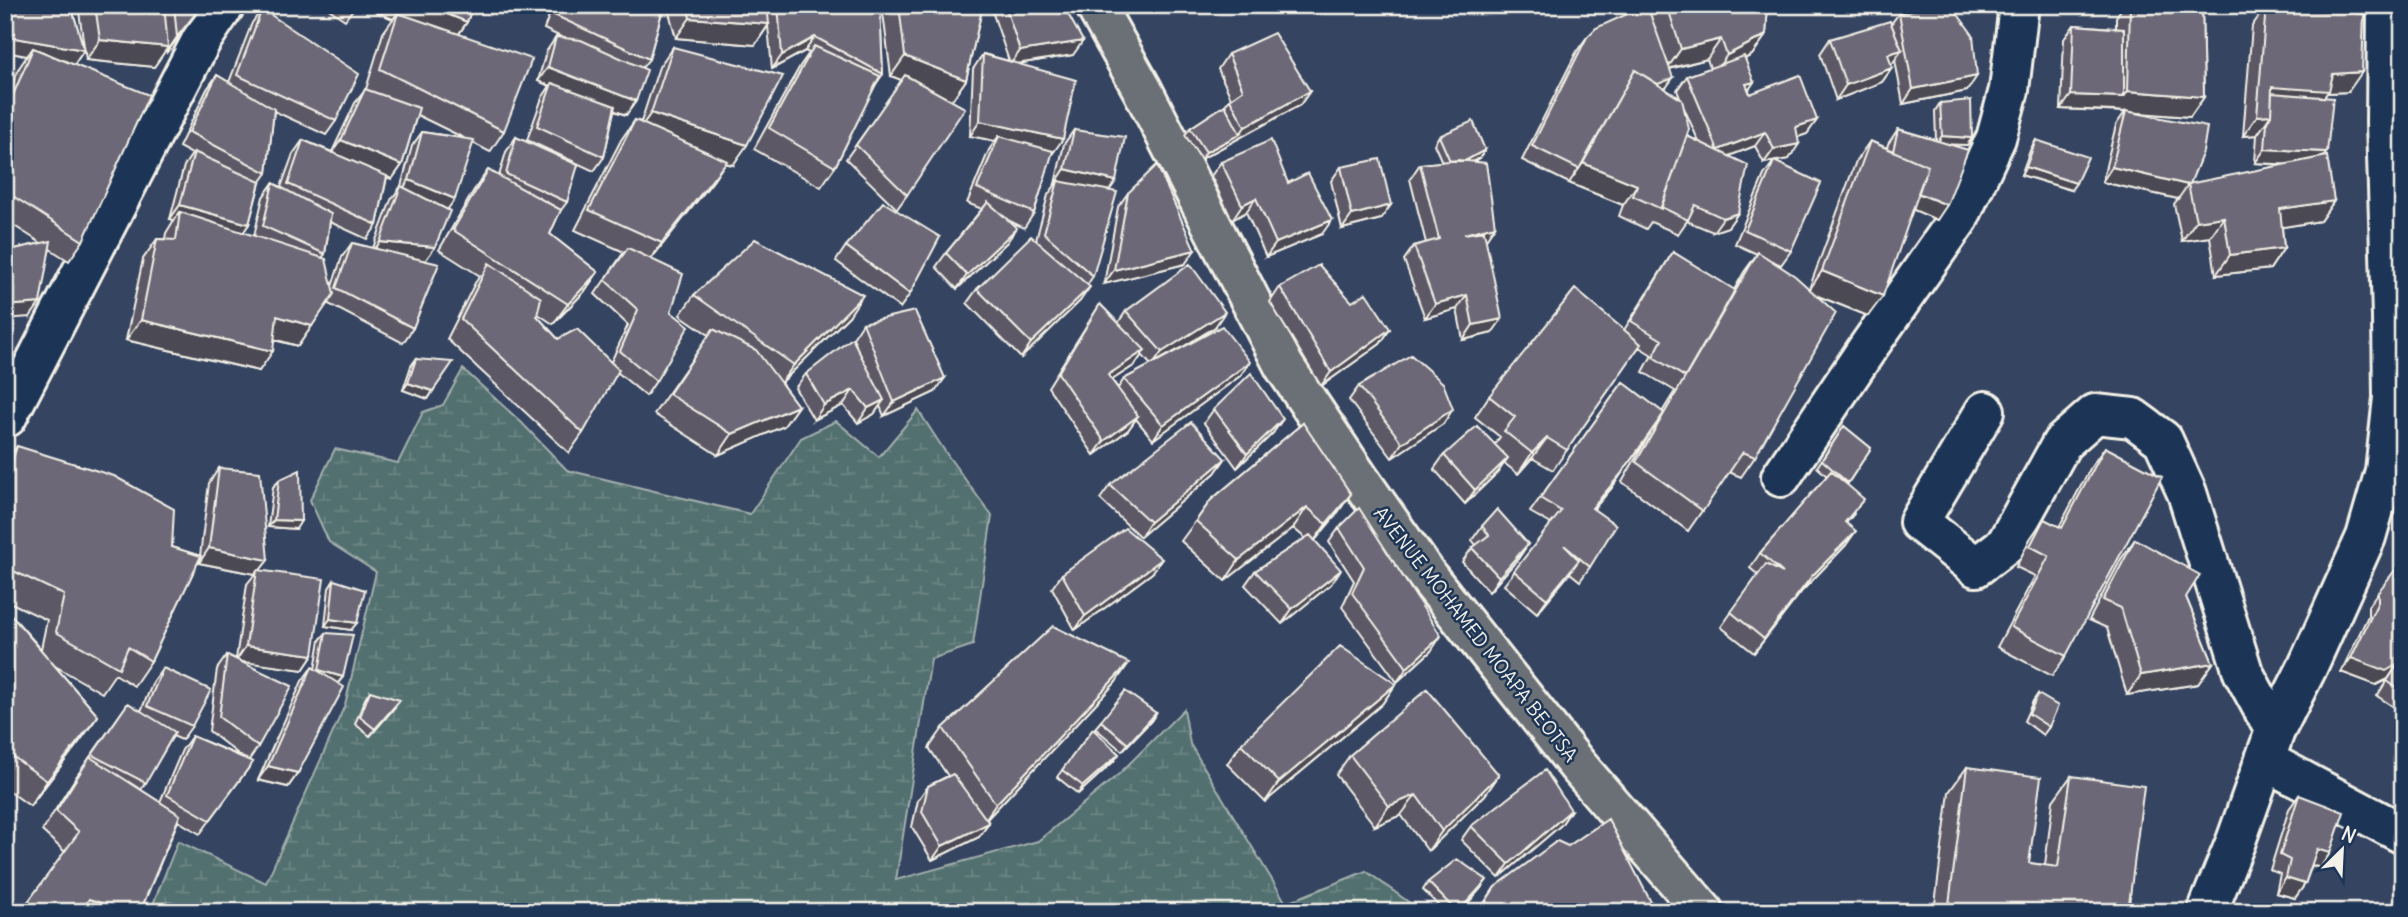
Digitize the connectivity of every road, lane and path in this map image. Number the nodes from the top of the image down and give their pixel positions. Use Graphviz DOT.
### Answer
graph roads {
  1 [pos="225,5"];
  2 [pos="1095,5"];
  3 [pos="2019,5"];
  4 [pos="2387,5"];
  5 [pos="2396,245"];
  6 [pos="1985,411"];
  7 [pos="7,417"];
  8 [pos="1781,477"];
  9 [pos="2271,746"];
  10 [pos="2403,834"];
  11 [pos="1704,912"];
  12 [pos="2207,912"];
  1 -- 7 [label="street"];
  2 -- 11 [label="main road, AVENUE MOHAMED MOAPA BEOTSA"];
  3 -- 8 [label="street"];
  4 -- 5 [label="street"];
  5 -- 9 [label="street"];
  6 -- 9 [label="street"];
  9 -- 10 [label="street"];
  9 -- 12 [label="street"];
}
